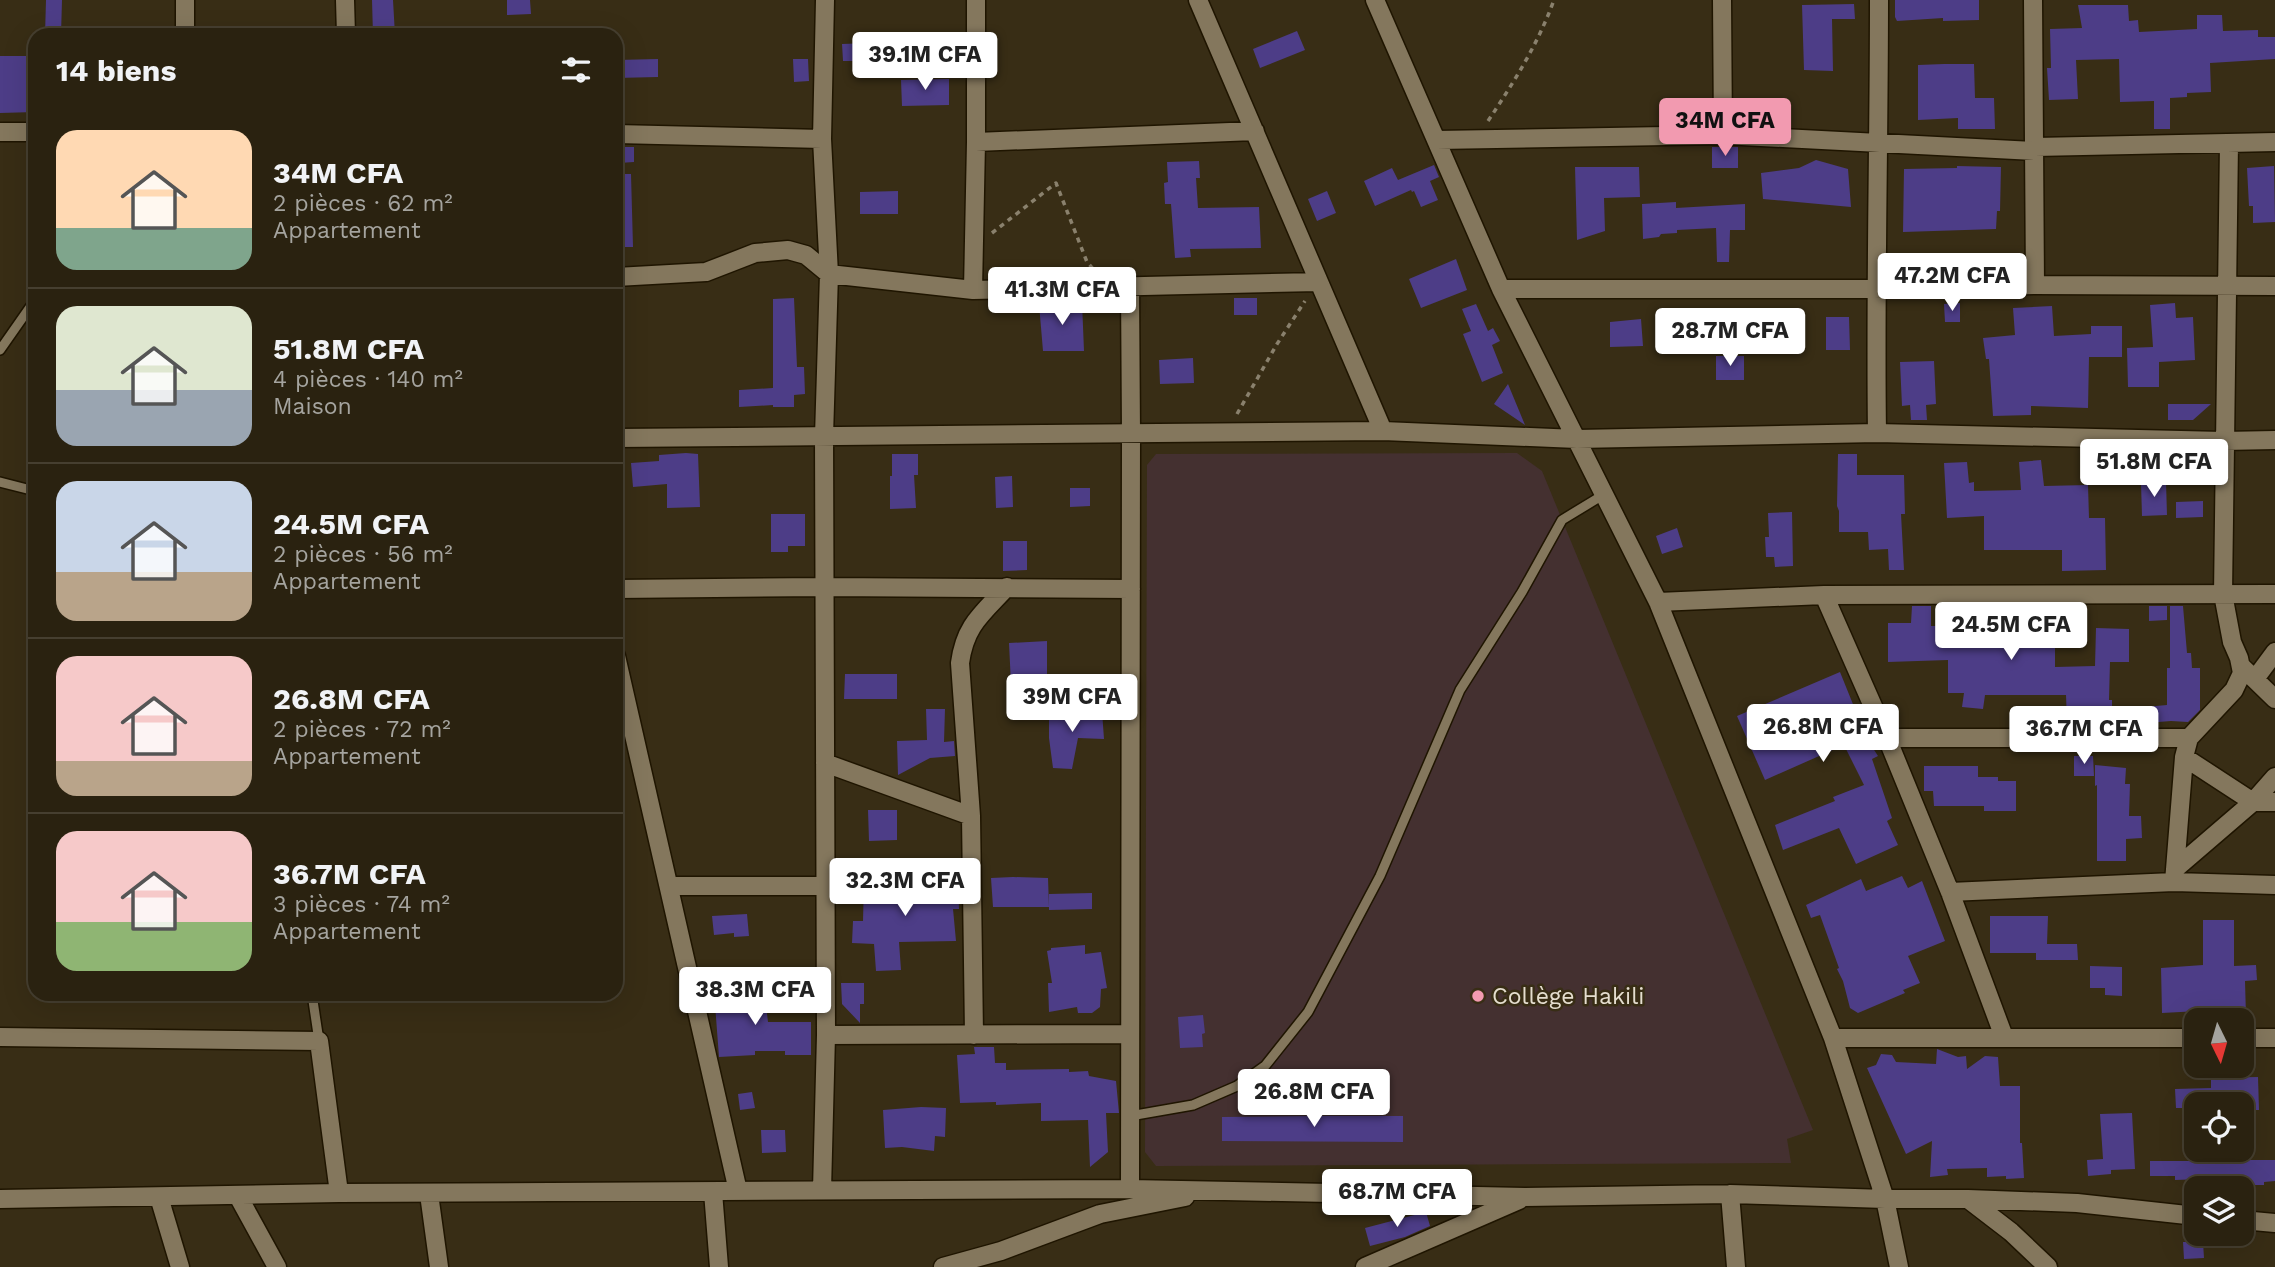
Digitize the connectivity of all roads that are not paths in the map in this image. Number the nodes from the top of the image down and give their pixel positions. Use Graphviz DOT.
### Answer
graph roads {
  1 [pos="185,0"];
  2 [pos="345,0"];
  3 [pos="825,0"];
  4 [pos="976,0"];
  5 [pos="1198,0"];
  6 [pos="1375,0"];
  7 [pos="1721,0"];
  8 [pos="1879,0"];
  9 [pos="2034,0"];
  10 [pos="185,28"];
  11 [pos="346,28"];
  12 [pos="1255,131"];
  13 [pos="0,132"];
  14 [pos="28,132"];
  15 [pos="623,134"];
  16 [pos="1723,135"];
  17 [pos="822,139"];
  18 [pos="1437,140"];
  19 [pos="976,142"];
  20 [pos="1879,142"];
  21 [pos="2275,142"];
  22 [pos="2229,143"];
  23 [pos="2035,149"];
  24 [pos="829,274"];
  25 [pos="623,277"];
  26 [pos="1318,282"];
  27 [pos="2035,285"];
  28 [pos="2227,286"];
  29 [pos="2275,286"];
  30 [pos="1130,288"];
  31 [pos="1501,289"];
  32 [pos="1875,289"];
  33 [pos="973,290"];
  34 [pos="28,310"];
  35 [pos="0,350"];
  36 [pos="1383,431"];
  37 [pos="1131,433"];
  38 [pos="1877,433"];
  39 [pos="824,436"];
  40 [pos="623,438"];
  41 [pos="1577,439"];
  42 [pos="2275,440"];
  43 [pos="2223,441"];
  44 [pos="0,482"];
  45 [pos="28,489"];
  46 [pos="1603,495"];
  47 [pos="824,587"];
  48 [pos="1007,587"];
  49 [pos="623,589"];
  50 [pos="1131,589"];
  51 [pos="2223,594"];
  52 [pos="2275,594"];
  53 [pos="1824,595"];
  54 [pos="1658,602"];
  55 [pos="2275,652"];
  56 [pos="2248,673"];
  57 [pos="623,686"];
  58 [pos="2275,699"];
  59 [pos="1887,738"];
  60 [pos="2189,738"];
  61 [pos="2184,757"];
  62 [pos="825,763"];
  63 [pos="2275,777"];
  64 [pos="2253,802"];
  65 [pos="2275,802"];
  66 [pos="971,816"];
  67 [pos="2174,876"];
  68 [pos="2275,885"];
  69 [pos="670,886"];
  70 [pos="825,886"];
  71 [pos="1950,892"];
  72 [pos="313,1001"];
  73 [pos="1130,1034"];
  74 [pos="826,1035"];
  75 [pos="974,1035"];
  76 [pos="0,1037"];
  77 [pos="2004,1037"];
  78 [pos="1833,1038"];
  79 [pos="2184,1038"];
  80 [pos="2254,1038"];
  81 [pos="2275,1038"];
  82 [pos="319,1041"];
  83 [pos="1130,1116"];
  84 [pos="1130,1189"];
  85 [pos="822,1190"];
  86 [pos="738,1191"];
  87 [pos="1216,1191"];
  88 [pos="713,1192"];
  89 [pos="339,1194"];
  90 [pos="429,1194"];
  91 [pos="1730,1194"];
  92 [pos="238,1196"];
  93 [pos="1525,1197"];
  94 [pos="159,1198"];
  95 [pos="0,1199"];
  96 [pos="1885,1199"];
  97 [pos="1968,1199"];
  98 [pos="2184,1215"];
  99 [pos="2254,1221"];
  100 [pos="2275,1223"];
  101 [pos="1003,1259"];
  102 [pos="180,1267"];
  103 [pos="277,1267"];
  104 [pos="439,1267"];
  105 [pos="719,1267"];
  106 [pos="943,1267"];
  107 [pos="1365,1267"];
  108 [pos="1736,1267"];
  109 [pos="1899,1267"];
  110 [pos="2048,1267"];
  1 -- 10 [label="street"];
  2 -- 11 [label="street"];
  3 -- 17 [label="street"];
  4 -- 19 [label="street"];
  5 -- 12 [label="street"];
  6 -- 18 [label="street"];
  7 -- 16 [label="street"];
  8 -- 20 [label="street"];
  9 -- 23 [label="street"];
  12 -- 19 [label="street"];
  12 -- 26 [label="street"];
  13 -- 14 [label="street"];
  15 -- 17 [label="street"];
  16 -- 18 [label="street"];
  16 -- 20 [label="street"];
  17 -- 24 [label="street"];
  18 -- 31 [label="street"];
  19 -- 33 [label="street"];
  20 -- 23 [label="street"];
  20 -- 32 [label="street"];
  21 -- 22 [label="street"];
  22 -- 23 [label="street"];
  22 -- 28 [label="street"];
  23 -- 27 [label="street"];
  24 -- 25 [label="street"];
  24 -- 33 [label="street"];
  24 -- 39 [label="street"];
  26 -- 30 [label="street"];
  26 -- 36 [label="street"];
  27 -- 28 [label="street"];
  27 -- 32 [label="street"];
  28 -- 29 [label="street"];
  28 -- 43 [label="street"];
  30 -- 33 [label="street"];
  30 -- 37 [label="street"];
  31 -- 32 [label="street"];
  31 -- 41 [label="street"];
  32 -- 38 [label="street"];
  34 -- 35 [label="lane"];
  36 -- 37 [label="street"];
  36 -- 41 [label="street"];
  37 -- 39 [label="street"];
  37 -- 50 [label="street"];
  38 -- 41 [label="street"];
  38 -- 43 [label="street"];
  39 -- 40 [label="street"];
  39 -- 47 [label="street"];
  41 -- 46 [label="street"];
  42 -- 43 [label="street"];
  43 -- 51 [label="street"];
  44 -- 45 [label="lane"];
  46 -- 54 [label="street"];
  46 -- 83 [label="lane"];
  47 -- 48 [label="street"];
  47 -- 49 [label="street"];
  47 -- 62 [label="street"];
  48 -- 50 [label="street"];
  48 -- 66 [label="street"];
  50 -- 73 [label="street"];
  51 -- 52 [label="street"];
  51 -- 53 [label="street"];
  51 -- 56 [label="street"];
  53 -- 54 [label="street"];
  53 -- 59 [label="street"];
  54 -- 78 [label="street"];
  55 -- 56 [label="street"];
  56 -- 58 [label="street"];
  56 -- 60 [label="street"];
  57 -- 69 [label="street"];
  59 -- 60 [label="street"];
  59 -- 71 [label="street"];
  60 -- 61 [label="street"];
  61 -- 64 [label="street"];
  61 -- 67 [label="street"];
  62 -- 66 [label="street"];
  62 -- 70 [label="street"];
  63 -- 64 [label="street"];
  64 -- 65 [label="street"];
  64 -- 67 [label="street"];
  66 -- 75 [label="street"];
  67 -- 68 [label="street"];
  67 -- 71 [label="street"];
  69 -- 70 [label="street"];
  69 -- 86 [label="street"];
  70 -- 74 [label="street"];
  71 -- 77 [label="street"];
  72 -- 82 [label="lane"];
  73 -- 75 [label="street"];
  73 -- 83 [label="street"];
  74 -- 75 [label="street"];
  74 -- 85 [label="street"];
  76 -- 82 [label="street"];
  77 -- 78 [label="street"];
  77 -- 79 [label="street"];
  78 -- 96 [label="street"];
  80 -- 81 [label="street"];
  82 -- 89 [label="street"];
  83 -- 84 [label="street"];
  84 -- 85 [label="street"];
  84 -- 87 [label="street"];
  85 -- 86 [label="street"];
  86 -- 88 [label="street"];
  87 -- 93 [label="street"];
  87 -- 101 [label="street"];
  88 -- 90 [label="street"];
  88 -- 105 [label="street"];
  89 -- 90 [label="street"];
  89 -- 92 [label="street"];
  90 -- 104 [label="street"];
  91 -- 93 [label="street"];
  91 -- 96 [label="street"];
  91 -- 108 [label="street"];
  92 -- 94 [label="street"];
  92 -- 103 [label="street"];
  93 -- 107 [label="street"];
  94 -- 95 [label="street"];
  94 -- 102 [label="street"];
  96 -- 97 [label="street"];
  96 -- 109 [label="street"];
  97 -- 98 [label="street"];
  97 -- 110 [label="street"];
  99 -- 100 [label="street"];
  101 -- 106 [label="street"];
}
